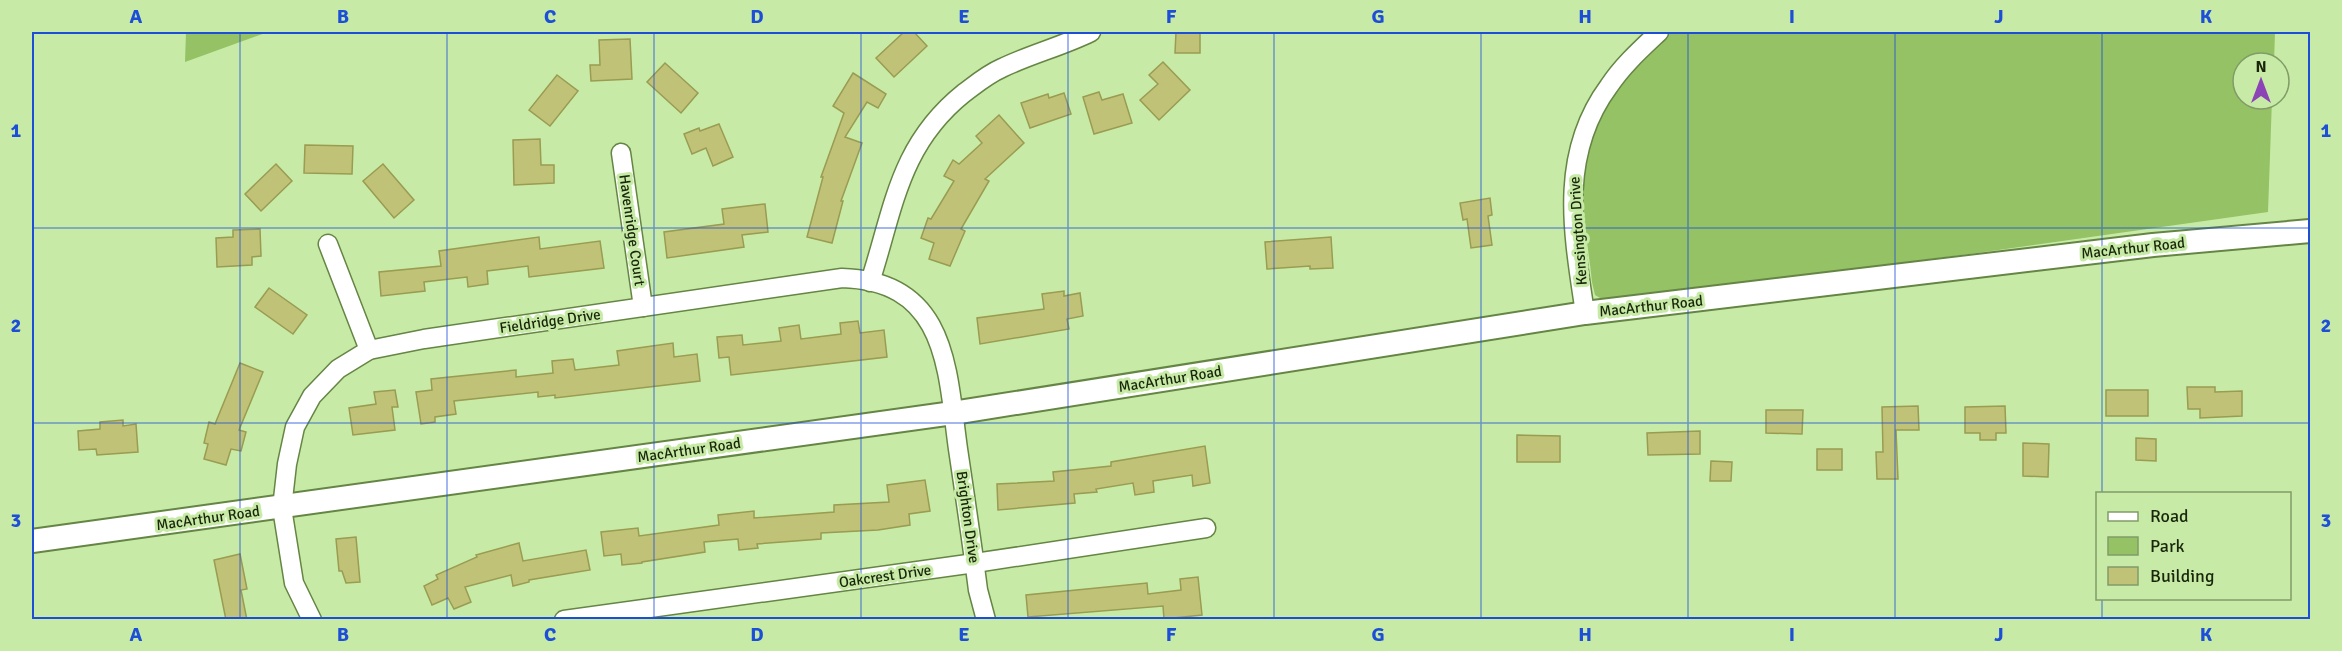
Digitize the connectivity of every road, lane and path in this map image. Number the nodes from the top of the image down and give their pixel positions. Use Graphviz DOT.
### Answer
graph roads {
  1 [pos="1092,32"];
  2 [pos="1659,32"];
  3 [pos="621,153"];
  4 [pos="2310,231"];
  5 [pos="328,244"];
  6 [pos="870,282"];
  7 [pos="644,307"];
  8 [pos="1585,313"];
  9 [pos="369,350"];
  10 [pos="953,413"];
  11 [pos="282,508"];
  12 [pos="1206,528"];
  13 [pos="32,541"];
  14 [pos="975,563"];
  15 [pos="312,620"];
  16 [pos="564,620"];
  17 [pos="986,620"];
  1 -- 6 [label="street"];
  2 -- 8 [label="street, Kensington Drive"];
  3 -- 7 [label="street, Havenridge Court"];
  4 -- 8 [label="street, MacArthur Road"];
  5 -- 9 [label="street"];
  6 -- 7 [label="street, Fieldridge Drive"];
  6 -- 10 [label="street, Fieldridge Drive"];
  7 -- 9 [label="street, Fieldridge Drive"];
  8 -- 10 [label="street, MacArthur Road"];
  9 -- 11 [label="street, Fieldridge Drive"];
  10 -- 11 [label="street, MacArthur Road"];
  10 -- 14 [label="street, Brighton Drive"];
  11 -- 13 [label="street, MacArthur Road"];
  11 -- 15 [label="street, Fieldridge Drive"];
  12 -- 14 [label="street, Oakcrest Drive"];
  14 -- 16 [label="street, Oakcrest Drive"];
  14 -- 17 [label="street, Brighton Drive"];
}
